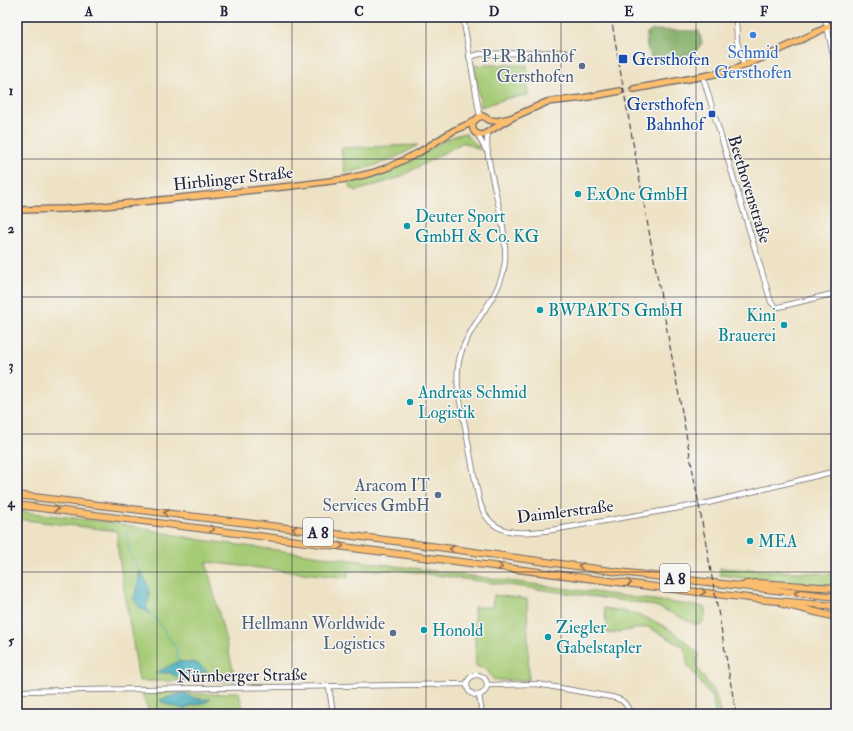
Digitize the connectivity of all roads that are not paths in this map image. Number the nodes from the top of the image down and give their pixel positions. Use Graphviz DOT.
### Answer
graph roads {
  1 [pos="462,17"];
  2 [pos="736,17"];
  3 [pos="825,17"];
  4 [pos="836,23"];
  5 [pos="827,27"];
  6 [pos="564,52"];
  7 [pos="469,57"];
  8 [pos="744,66"];
  9 [pos="836,69"];
  10 [pos="703,77"];
  11 [pos="634,89"];
  12 [pos="620,91"];
  13 [pos="480,117"];
  14 [pos="511,118"];
  15 [pos="489,120"];
  16 [pos="473,122"];
  17 [pos="489,131"];
  18 [pos="475,133"];
  19 [pos="443,137"];
  20 [pos="488,154"];
  21 [pos="17,210"];
  22 [pos="835,293"];
  23 [pos="836,318"];
  24 [pos="836,471"];
  25 [pos="17,495"];
  26 [pos="17,505"];
  27 [pos="731,585"];
  28 [pos="836,588"];
  29 [pos="836,597"];
  30 [pos="766,600"];
  31 [pos="836,606"];
  32 [pos="836,617"];
  33 [pos="467,684"];
  34 [pos="487,685"];
  35 [pos="329,687"];
  36 [pos="17,692"];
  37 [pos="479,695"];
  38 [pos="333,714"];
  39 [pos="482,714"];
  40 [pos="630,714"];
  1 -- 7 [label="street"];
  2 -- 8 [label="street"];
  3 -- 5 [label="street"];
  4 -- 5 [label="main road"];
  5 -- 8 [label="main road"];
  5 -- 9 [label="street"];
  6 -- 7 [label="street"];
  7 -- 13 [label="street"];
  8 -- 10 [label="main road"];
  10 -- 11 [label="main road"];
  10 -- 22 [label="street, Beethovenstraße"];
  12 -- 14 [label="main road, Hirblinger Straße"];
  13 -- 15 [label="main road, Hirblinger Straße"];
  13 -- 16 [label="main road, Hirblinger Straße"];
  14 -- 15 [label="main road, Hirblinger Straße"];
  14 -- 17 [label="main road, Hirblinger Straße"];
  15 -- 17 [label="main road"];
  16 -- 18 [label="main road"];
  16 -- 19 [label="main road, Hirblinger Straße"];
  17 -- 18 [label="main road, Hirblinger Straße"];
  17 -- 20 [label="street, Daimlerstraße"];
  18 -- 19 [label="main road, Hirblinger Straße"];
  18 -- 20 [label="street, Daimlerstraße"];
  19 -- 21 [label="main road, Hirblinger Straße"];
  20 -- 24 [label="street, Daimlerstraße"];
  22 -- 23 [label="street"];
  27 -- 25 [label="highway, A 8, one-way"];
  26 -- 30 [label="highway, A 8, one-way"];
  27 -- 28 [label="highway"];
  29 -- 27 [label="highway, A 8, one-way"];
  30 -- 31 [label="highway, A 8"];
  30 -- 32 [label="highway"];
  33 -- 34 [label="street"];
  33 -- 35 [label="street, Nürnberger Straße"];
  33 -- 37 [label="street"];
  34 -- 37 [label="street"];
  34 -- 40 [label="street"];
  35 -- 36 [label="street, Nürnberger Straße"];
  35 -- 38 [label="street"];
  37 -- 39 [label="street"];
}
